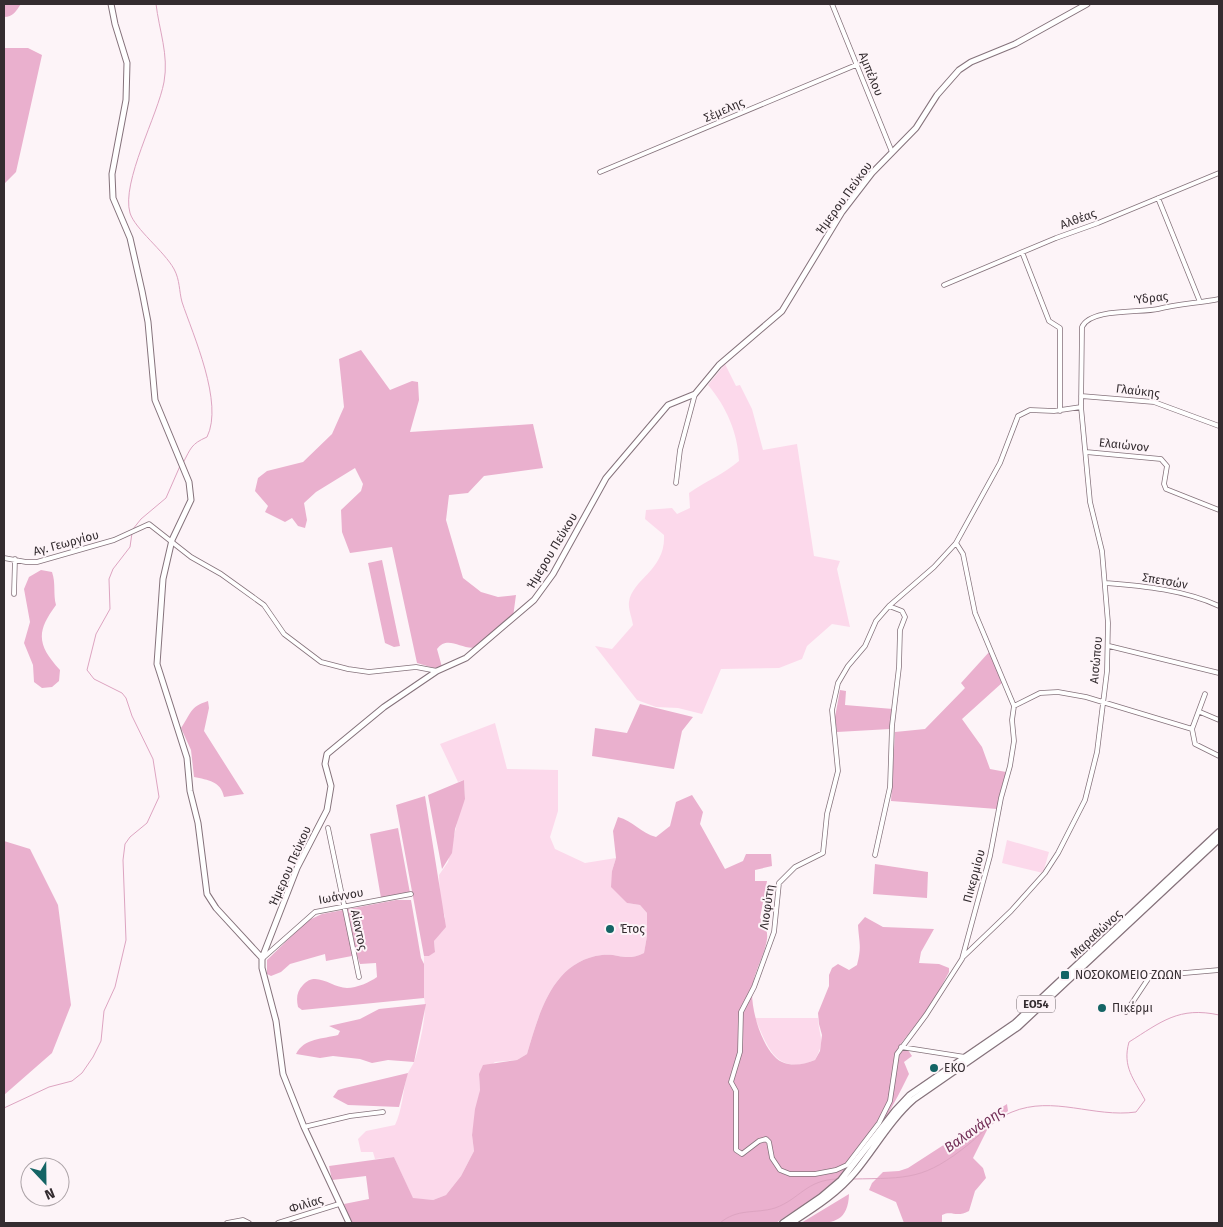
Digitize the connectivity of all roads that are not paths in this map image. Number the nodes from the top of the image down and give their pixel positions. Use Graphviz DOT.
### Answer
graph roads {
  1 [pos="111,4"];
  2 [pos="832,4"];
  3 [pos="1087,4"];
  4 [pos="856,65"];
  5 [pos="892,152"];
  6 [pos="600,172"];
  7 [pos="1219,173"];
  8 [pos="1158,198"];
  9 [pos="1022,252"];
  10 [pos="944,285"];
  11 [pos="1219,299"];
  12 [pos="1200,302"];
  13 [pos="1085,321"];
  14 [pos="695,394"];
  15 [pos="1080,396"];
  16 [pos="1081,407"];
  17 [pos="1060,410"];
  18 [pos="1219,426"];
  19 [pos="1086,452"];
  20 [pos="676,483"];
  21 [pos="1219,510"];
  22 [pos="172,540"];
  23 [pos="956,543"];
  24 [pos="4,558"];
  25 [pos="15,560"];
  26 [pos="1106,582"];
  27 [pos="14,594"];
  28 [pos="889,606"];
  29 [pos="1219,606"];
  30 [pos="1109,646"];
  31 [pos="437,671"];
  32 [pos="1219,673"];
  33 [pos="1205,694"];
  34 [pos="1102,702"];
  35 [pos="1014,706"];
  36 [pos="1200,712"];
  37 [pos="1219,720"];
  38 [pos="1192,728"];
  39 [pos="1219,756"];
  40 [pos="328,828"];
  41 [pos="1219,832"];
  42 [pos="1219,839"];
  43 [pos="875,855"];
  44 [pos="411,894"];
  45 [pos="344,906"];
  46 [pos="262,958"];
  47 [pos="962,959"];
  48 [pos="1219,970"];
  49 [pos="359,977"];
  50 [pos="1126,1012"];
  51 [pos="901,1047"];
  52 [pos="966,1057"];
  53 [pos="383,1112"];
  54 [pos="304,1127"];
  55 [pos="740,1154"];
  56 [pos="852,1171"];
  57 [pos="837,1187"];
  58 [pos="339,1204"];
  59 [pos="227,1223"];
  60 [pos="249,1223"];
  61 [pos="278,1223"];
  62 [pos="349,1223"];
  63 [pos="783,1223"];
  64 [pos="791,1223"];
  1 -- 22 [label="street"];
  2 -- 4 [label="street, Αμπέλου"];
  3 -- 5 [label="street, Ήμερου Πεύκου"];
  4 -- 5 [label="street, Αμπέλου"];
  4 -- 6 [label="street, Σέμελης"];
  5 -- 14 [label="street, Ήμερου Πεύκου"];
  7 -- 8 [label="street, Αλθέας"];
  8 -- 9 [label="street, Αλθέας"];
  8 -- 12 [label="street"];
  9 -- 10 [label="street, Αλθέας"];
  9 -- 17 [label="street"];
  11 -- 12 [label="street, Ύδρας"];
  12 -- 13 [label="street, Ύδρας"];
  13 -- 15 [label="street, Αισώπου"];
  14 -- 20 [label="street"];
  14 -- 31 [label="street, Ήμερου Πεύκου"];
  15 -- 16 [label="street, Αισώπου"];
  15 -- 18 [label="street, Γλαύκης"];
  16 -- 17 [label="street"];
  16 -- 19 [label="street, Αισώπου"];
  17 -- 23 [label="street"];
  19 -- 21 [label="street, Ελαιώνον"];
  19 -- 26 [label="street, Αισώπου"];
  22 -- 25 [label="street, Αγ. Γεωργίου"];
  22 -- 31 [label="street"];
  22 -- 46 [label="street"];
  23 -- 28 [label="street"];
  23 -- 35 [label="street, Πικερμίου"];
  24 -- 25 [label="street, Αγ. Γεωργίου"];
  25 -- 27 [label="street"];
  26 -- 29 [label="street, Σπετσών"];
  26 -- 30 [label="street, Αισώπου"];
  28 -- 43 [label="street"];
  28 -- 55 [label="street, Λιοφύτη"];
  30 -- 32 [label="street"];
  30 -- 34 [label="street, Αισώπου"];
  31 -- 46 [label="street, Ήμερου Πεύκου"];
  33 -- 36 [label="street"];
  34 -- 35 [label="street"];
  34 -- 38 [label="street"];
  34 -- 47 [label="street, Αισώπου"];
  35 -- 47 [label="street, Πικερμίου"];
  36 -- 37 [label="street"];
  36 -- 38 [label="street"];
  38 -- 39 [label="street"];
  40 -- 45 [label="street, Αίαντος"];
  41 -- 52 [label="main road, Μαραθώνος / ΕΟ54"];
  42 -- 56 [label="main road, Μαραθώνος / ΕΟ54"];
  44 -- 45 [label="street, Ιωάννου"];
  45 -- 46 [label="street, Ιωάννου"];
  45 -- 49 [label="street, Αίαντος"];
  46 -- 54 [label="street, Ήμερου Πεύκου"];
  47 -- 51 [label="street, Πικερμίου"];
  48 -- 50 [label="street"];
  51 -- 52 [label="street"];
  51 -- 55 [label="street, Πικερμίου"];
  52 -- 56 [label="main road, Μαραθώνος / ΕΟ54"];
  53 -- 54 [label="street"];
  54 -- 58 [label="street, Ήμερου Πεύκου"];
  56 -- 57 [label="main road, Μαραθώνος / ΕΟ54"];
  57 -- 63 [label="main road, Μαραθώνος / ΕΟ54"];
  57 -- 64 [label="main road, Μαραθώνος / ΕΟ54"];
  58 -- 61 [label="street, Φιλίας"];
  58 -- 62 [label="street, Ήμερου Πεύκου"];
  59 -- 60 [label="street"];
}
